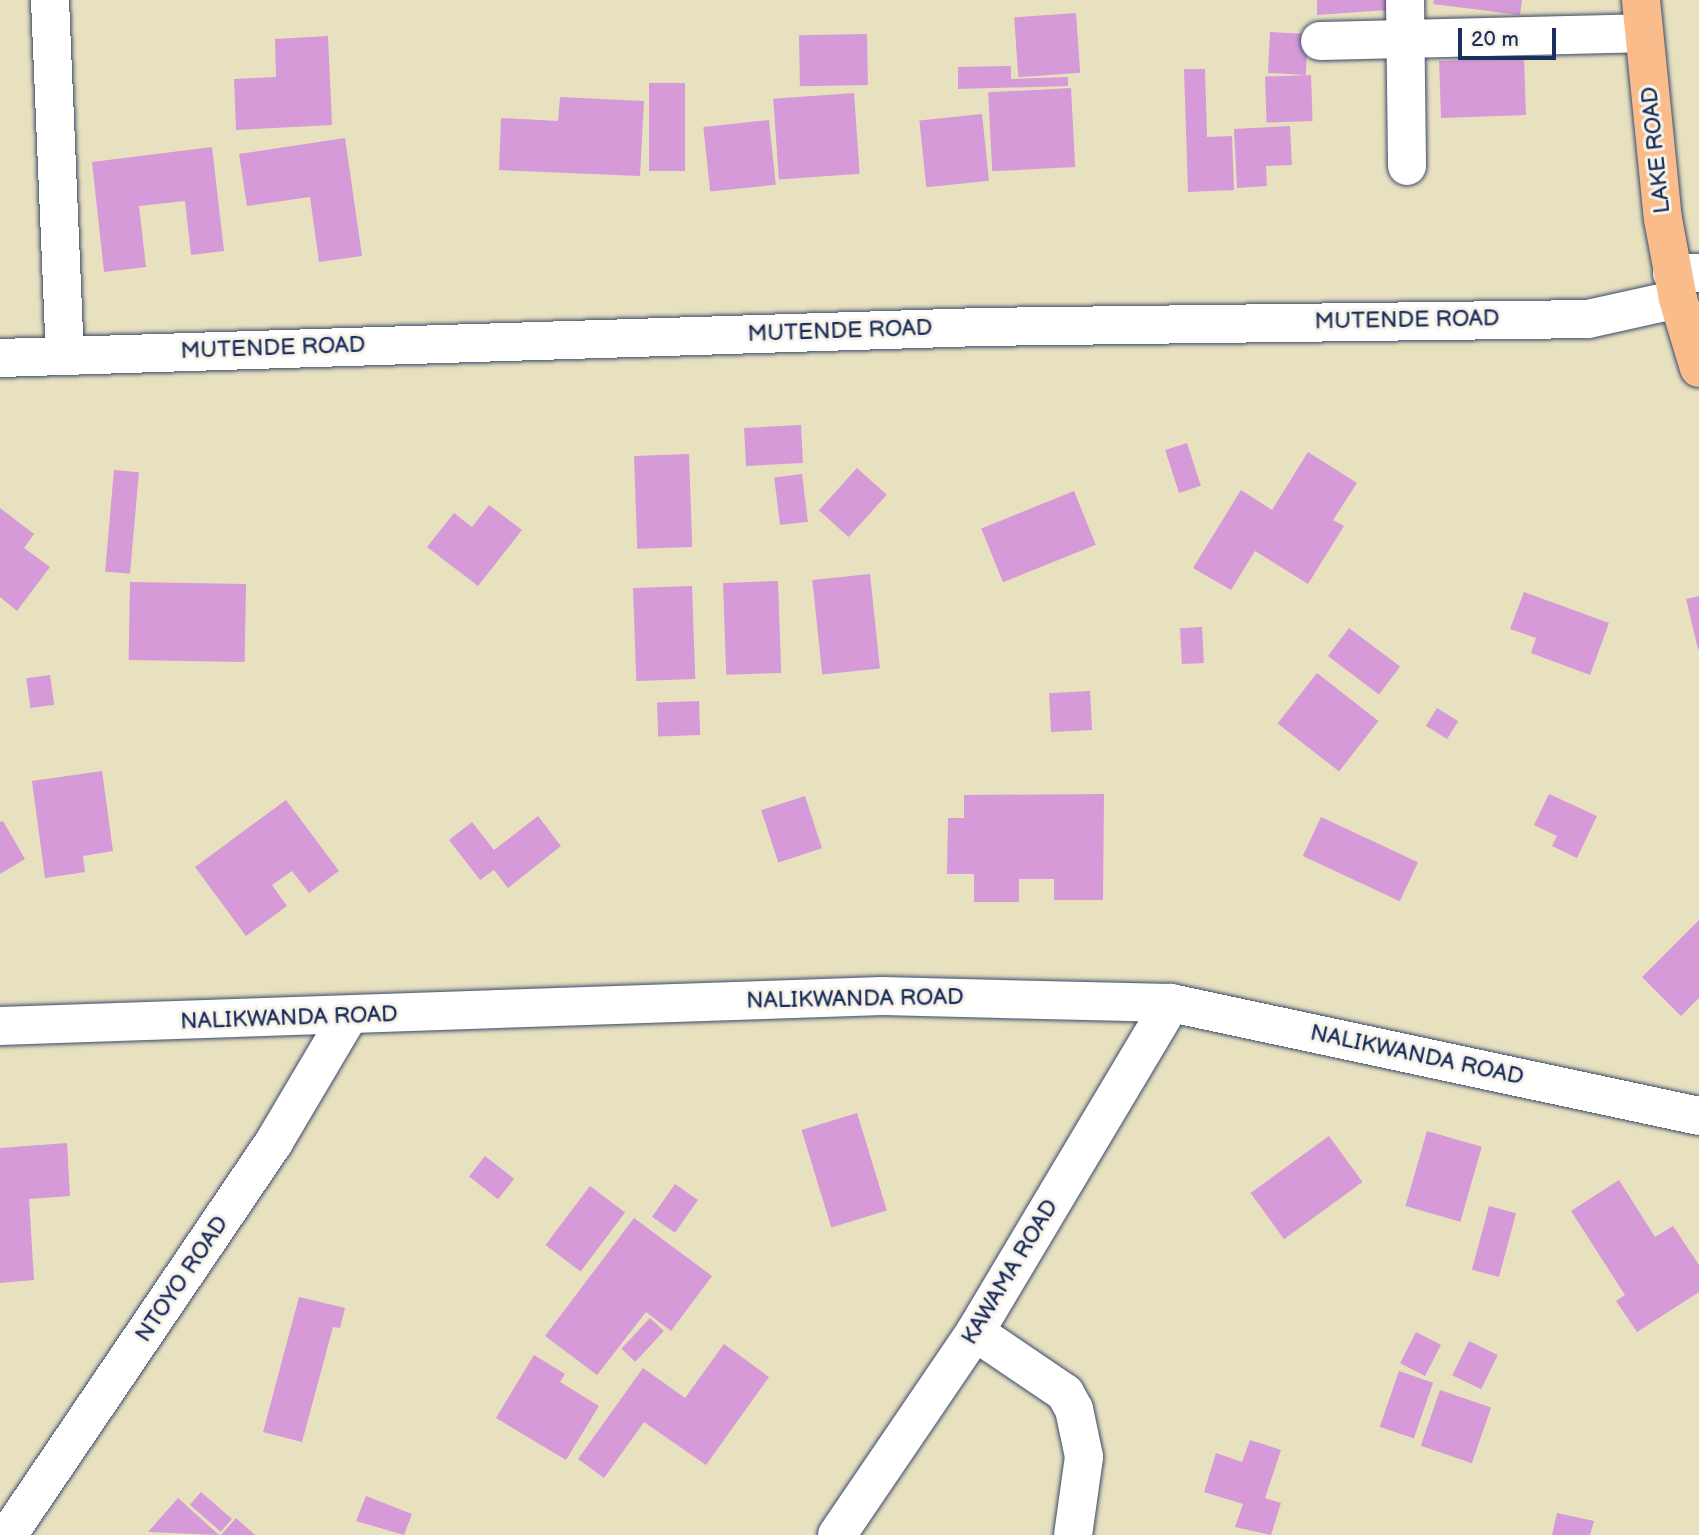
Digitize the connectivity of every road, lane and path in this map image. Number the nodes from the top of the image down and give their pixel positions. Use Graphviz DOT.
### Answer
graph roads {
  1 [pos="50,0"];
  2 [pos="1405,0"];
  3 [pos="1642,17"];
  4 [pos="1405,40"];
  5 [pos="1320,41"];
  6 [pos="1407,166"];
  7 [pos="1683,282"];
  8 [pos="65,355"];
  9 [pos="0,358"];
  10 [pos="1699,368"];
  11 [pos="1171,1003"];
  12 [pos="348,1017"];
  13 [pos="0,1026"];
  14 [pos="1699,1115"];
  15 [pos="975,1332"];
  16 [pos="8,1535"];
  17 [pos="837,1535"];
  18 [pos="1073,1535"];
  1 -- 8 [label="street"];
  2 -- 4 [label="street"];
  3 -- 4 [label="street"];
  3 -- 7 [label="main road, LAKE ROAD"];
  4 -- 5 [label="street"];
  4 -- 6 [label="street"];
  7 -- 8 [label="street, MUTENDE ROAD"];
  7 -- 10 [label="main road, LAKE ROAD"];
  8 -- 9 [label="street, MUTENDE ROAD"];
  11 -- 12 [label="street, NALIKWANDA ROAD"];
  11 -- 14 [label="street, NALIKWANDA ROAD"];
  11 -- 15 [label="street, KAWAMA ROAD"];
  12 -- 13 [label="street, NALIKWANDA ROAD"];
  12 -- 16 [label="street, NTOYO ROAD"];
  15 -- 17 [label="street, KAWAMA ROAD"];
  15 -- 18 [label="street"];
}
